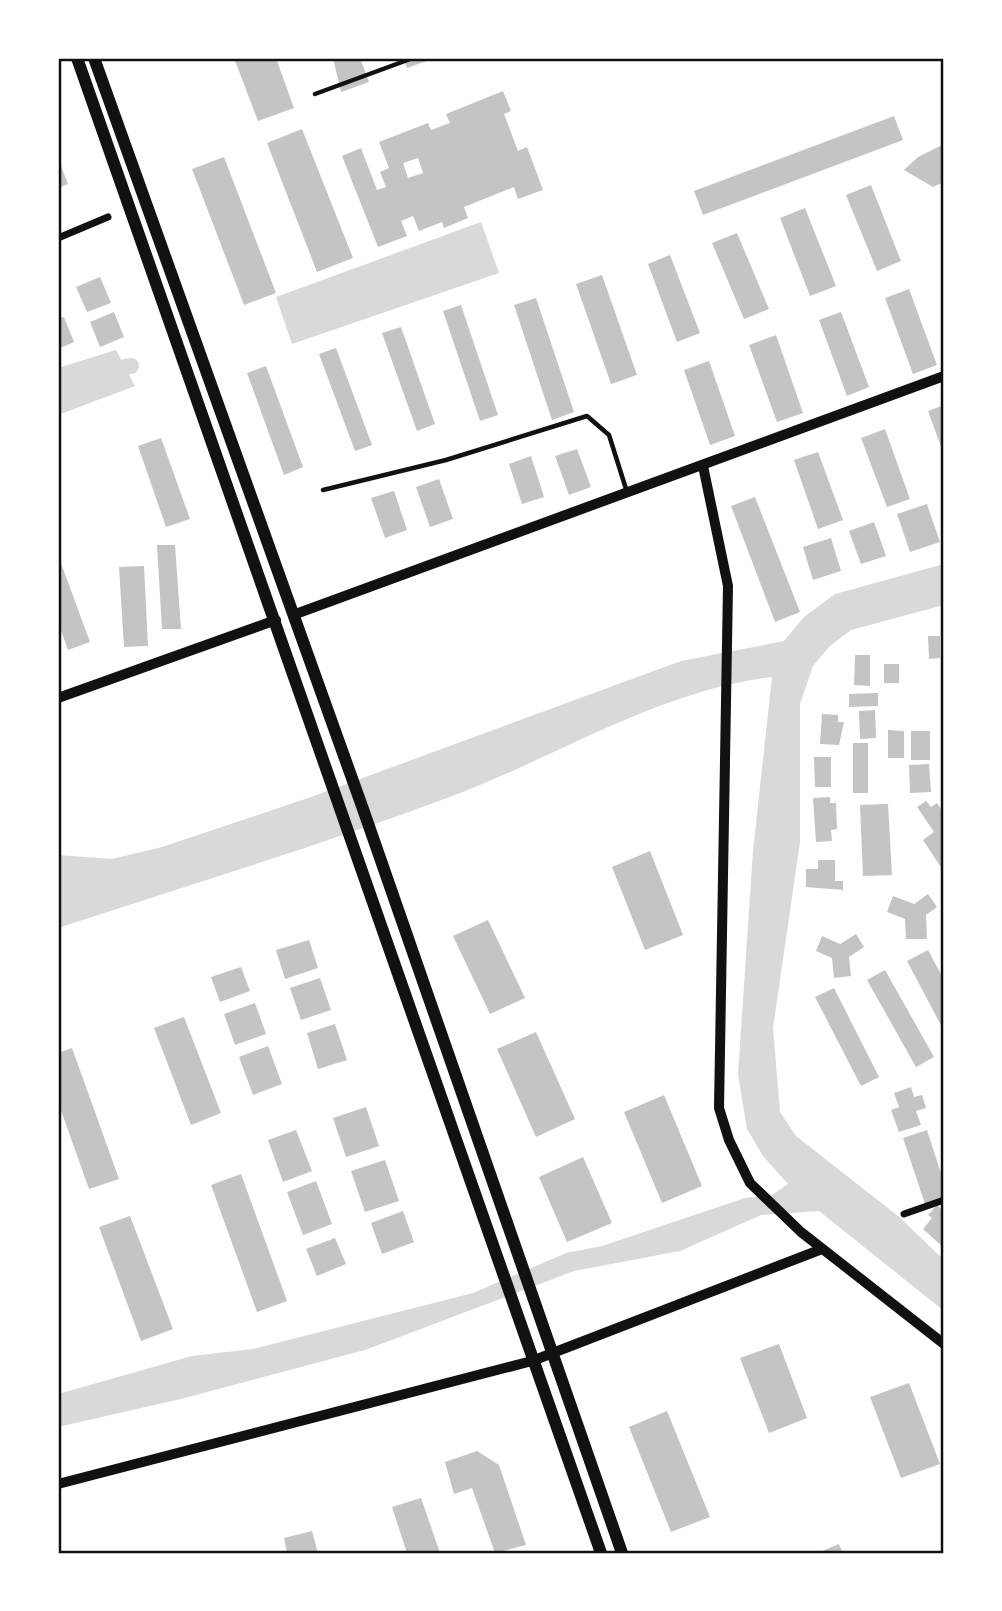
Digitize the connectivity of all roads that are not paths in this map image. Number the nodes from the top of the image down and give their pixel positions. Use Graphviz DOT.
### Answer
graph roads {
  1 [pos="77,58"];
  2 [pos="94,58"];
  3 [pos="413,58"];
  4 [pos="315,94"];
  5 [pos="108,217"];
  6 [pos="58,238"];
  7 [pos="944,376"];
  8 [pos="703,466"];
  9 [pos="323,490"];
  10 [pos="627,492"];
  11 [pos="293,615"];
  12 [pos="276,620"];
  13 [pos="58,698"];
  14 [pos="944,1200"];
  15 [pos="904,1214"];
  16 [pos="822,1249"];
  17 [pos="944,1345"];
  18 [pos="554,1354"];
  19 [pos="532,1361"];
  20 [pos="58,1484"];
  21 [pos="601,1553"];
  22 [pos="622,1553"];
  1 -- 12 [label="main road"];
  2 -- 11 [label="main road"];
  3 -- 4 [label="lane"];
  5 -- 6 [label="street"];
  7 -- 8 [label="street"];
  8 -- 10 [label="street"];
  8 -- 16 [label="street"];
  9 -- 10 [label="lane"];
  10 -- 11 [label="street"];
  11 -- 12 [label="street"];
  11 -- 18 [label="main road"];
  12 -- 13 [label="street"];
  12 -- 19 [label="main road"];
  14 -- 15 [label="street"];
  16 -- 17 [label="street"];
  16 -- 18 [label="street"];
  18 -- 19 [label="street"];
  18 -- 22 [label="main road"];
  19 -- 20 [label="street"];
  19 -- 21 [label="main road"];
}
